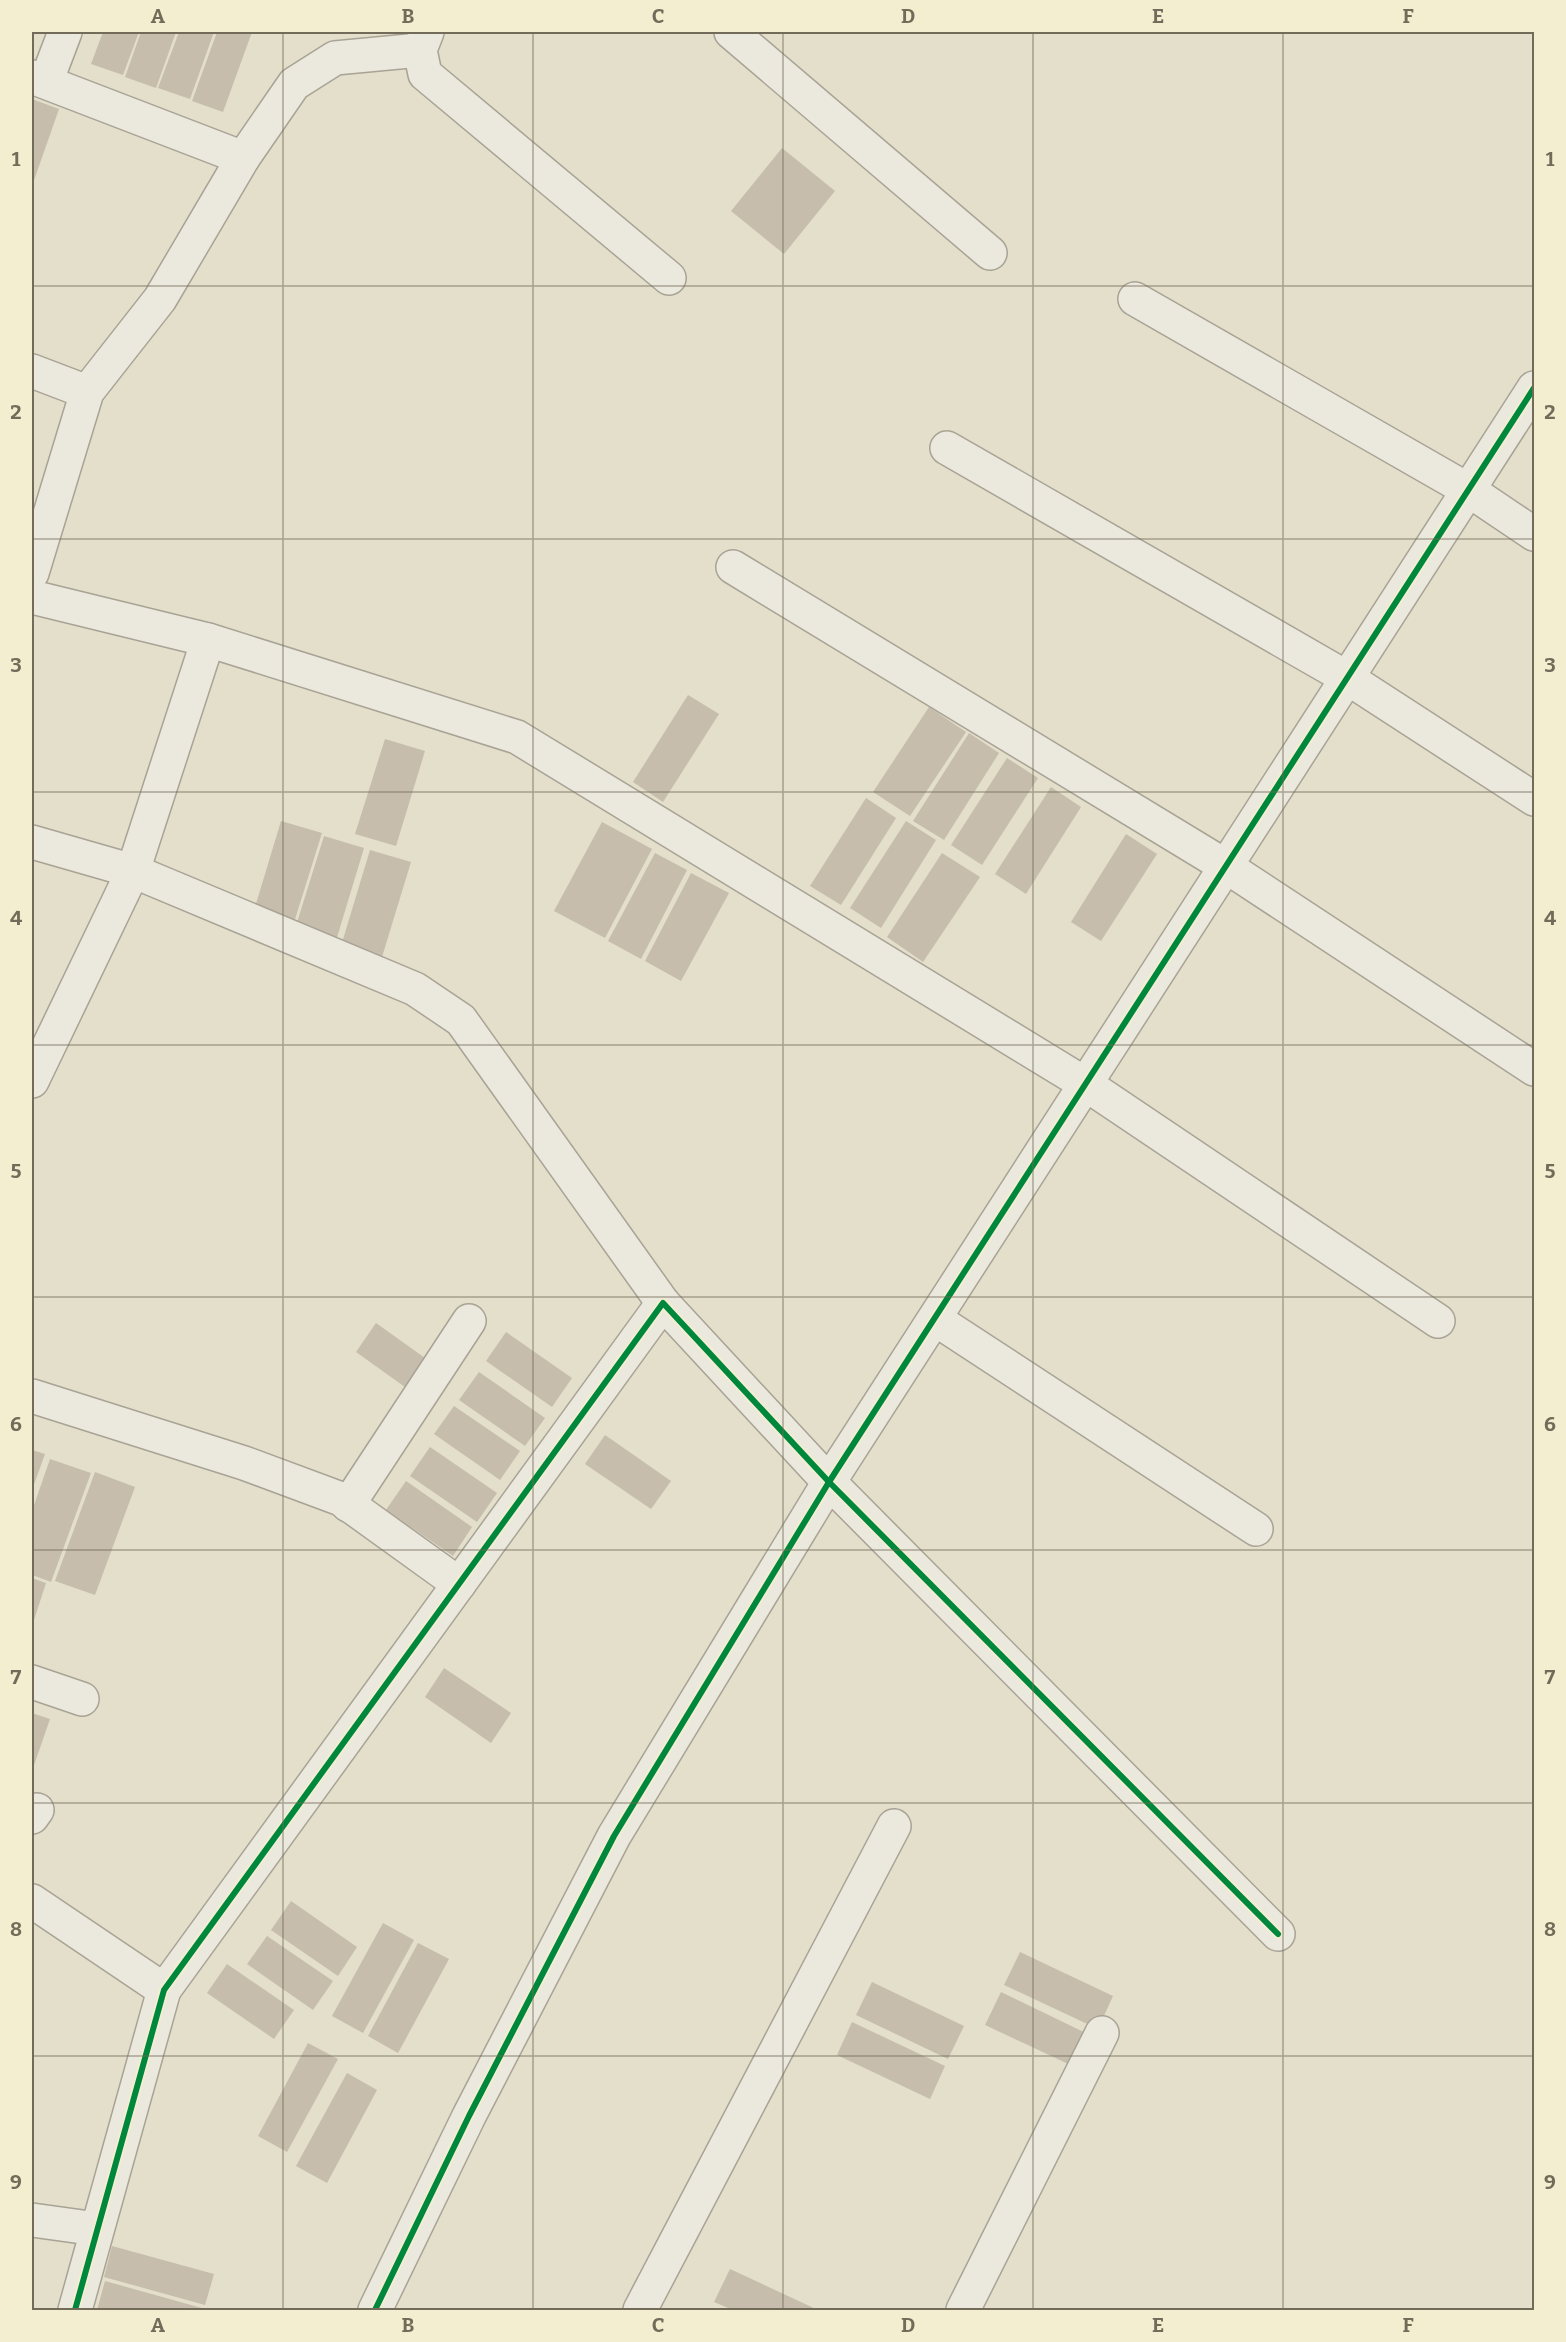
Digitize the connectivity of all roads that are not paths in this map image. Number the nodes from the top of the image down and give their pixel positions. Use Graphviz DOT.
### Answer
graph roads {
  1 [pos="65,32"];
  2 [pos="731,32"];
  3 [pos="423,41"];
  4 [pos="39,80"];
  5 [pos="243,158"];
  6 [pos="990,253"];
  7 [pos="669,278"];
  8 [pos="1135,299"];
  9 [pos="32,371"];
  10 [pos="1534,388"];
  11 [pos="87,392"];
  12 [pos="947,448"];
  13 [pos="1470,491"];
  14 [pos="1534,534"];
  15 [pos="733,567"];
  16 [pos="32,573"];
  17 [pos="32,597"];
  18 [pos="208,640"];
  19 [pos="1349,679"];
  20 [pos="1534,799"];
  21 [pos="32,842"];
  22 [pos="1227,867"];
  23 [pos="133,872"];
  24 [pos="1534,1069"];
  25 [pos="32,1081"];
  26 [pos="1087,1084"];
  27 [pos="663,1303"];
  28 [pos="935,1319"];
  29 [pos="469,1321"];
  30 [pos="1438,1321"];
  31 [pos="32,1396"];
  32 [pos="829,1482"];
  33 [pos="348,1505"];
  34 [pos="1256,1528"];
  35 [pos="459,1584"];
  36 [pos="32,1682"];
  37 [pos="82,1699"];
  38 [pos="894,1826"];
  39 [pos="32,1901"];
  40 [pos="1278,1934"];
  41 [pos="164,1990"];
  42 [pos="1102,2033"];
  43 [pos="32,2220"];
  44 [pos="97,2229"];
  45 [pos="75,2310"];
  46 [pos="375,2310"];
  47 [pos="640,2310"];
  48 [pos="963,2310"];
  1 -- 4 [label="street"];
  2 -- 6 [label="street"];
  3 -- 5 [label="street"];
  3 -- 7 [label="street"];
  4 -- 5 [label="street"];
  5 -- 11 [label="street"];
  8 -- 13 [label="street"];
  9 -- 11 [label="street"];
  10 -- 13 [label="street"];
  11 -- 16 [label="street"];
  12 -- 19 [label="street"];
  13 -- 14 [label="street"];
  13 -- 19 [label="street"];
  15 -- 22 [label="street"];
  17 -- 18 [label="street"];
  18 -- 23 [label="street"];
  18 -- 26 [label="street"];
  19 -- 20 [label="street"];
  19 -- 22 [label="street"];
  21 -- 23 [label="street"];
  22 -- 24 [label="street"];
  22 -- 26 [label="street"];
  23 -- 25 [label="street"];
  23 -- 27 [label="street"];
  26 -- 28 [label="street"];
  26 -- 30 [label="street"];
  27 -- 32 [label="street"];
  27 -- 35 [label="street"];
  28 -- 32 [label="street"];
  28 -- 34 [label="street"];
  29 -- 33 [label="street"];
  31 -- 33 [label="street"];
  32 -- 40 [label="street"];
  32 -- 46 [label="street"];
  33 -- 35 [label="street"];
  35 -- 41 [label="street"];
  36 -- 37 [label="street"];
  38 -- 47 [label="street"];
  39 -- 41 [label="street"];
  41 -- 44 [label="street"];
  42 -- 48 [label="street"];
  43 -- 44 [label="street"];
  44 -- 45 [label="street"];
}
